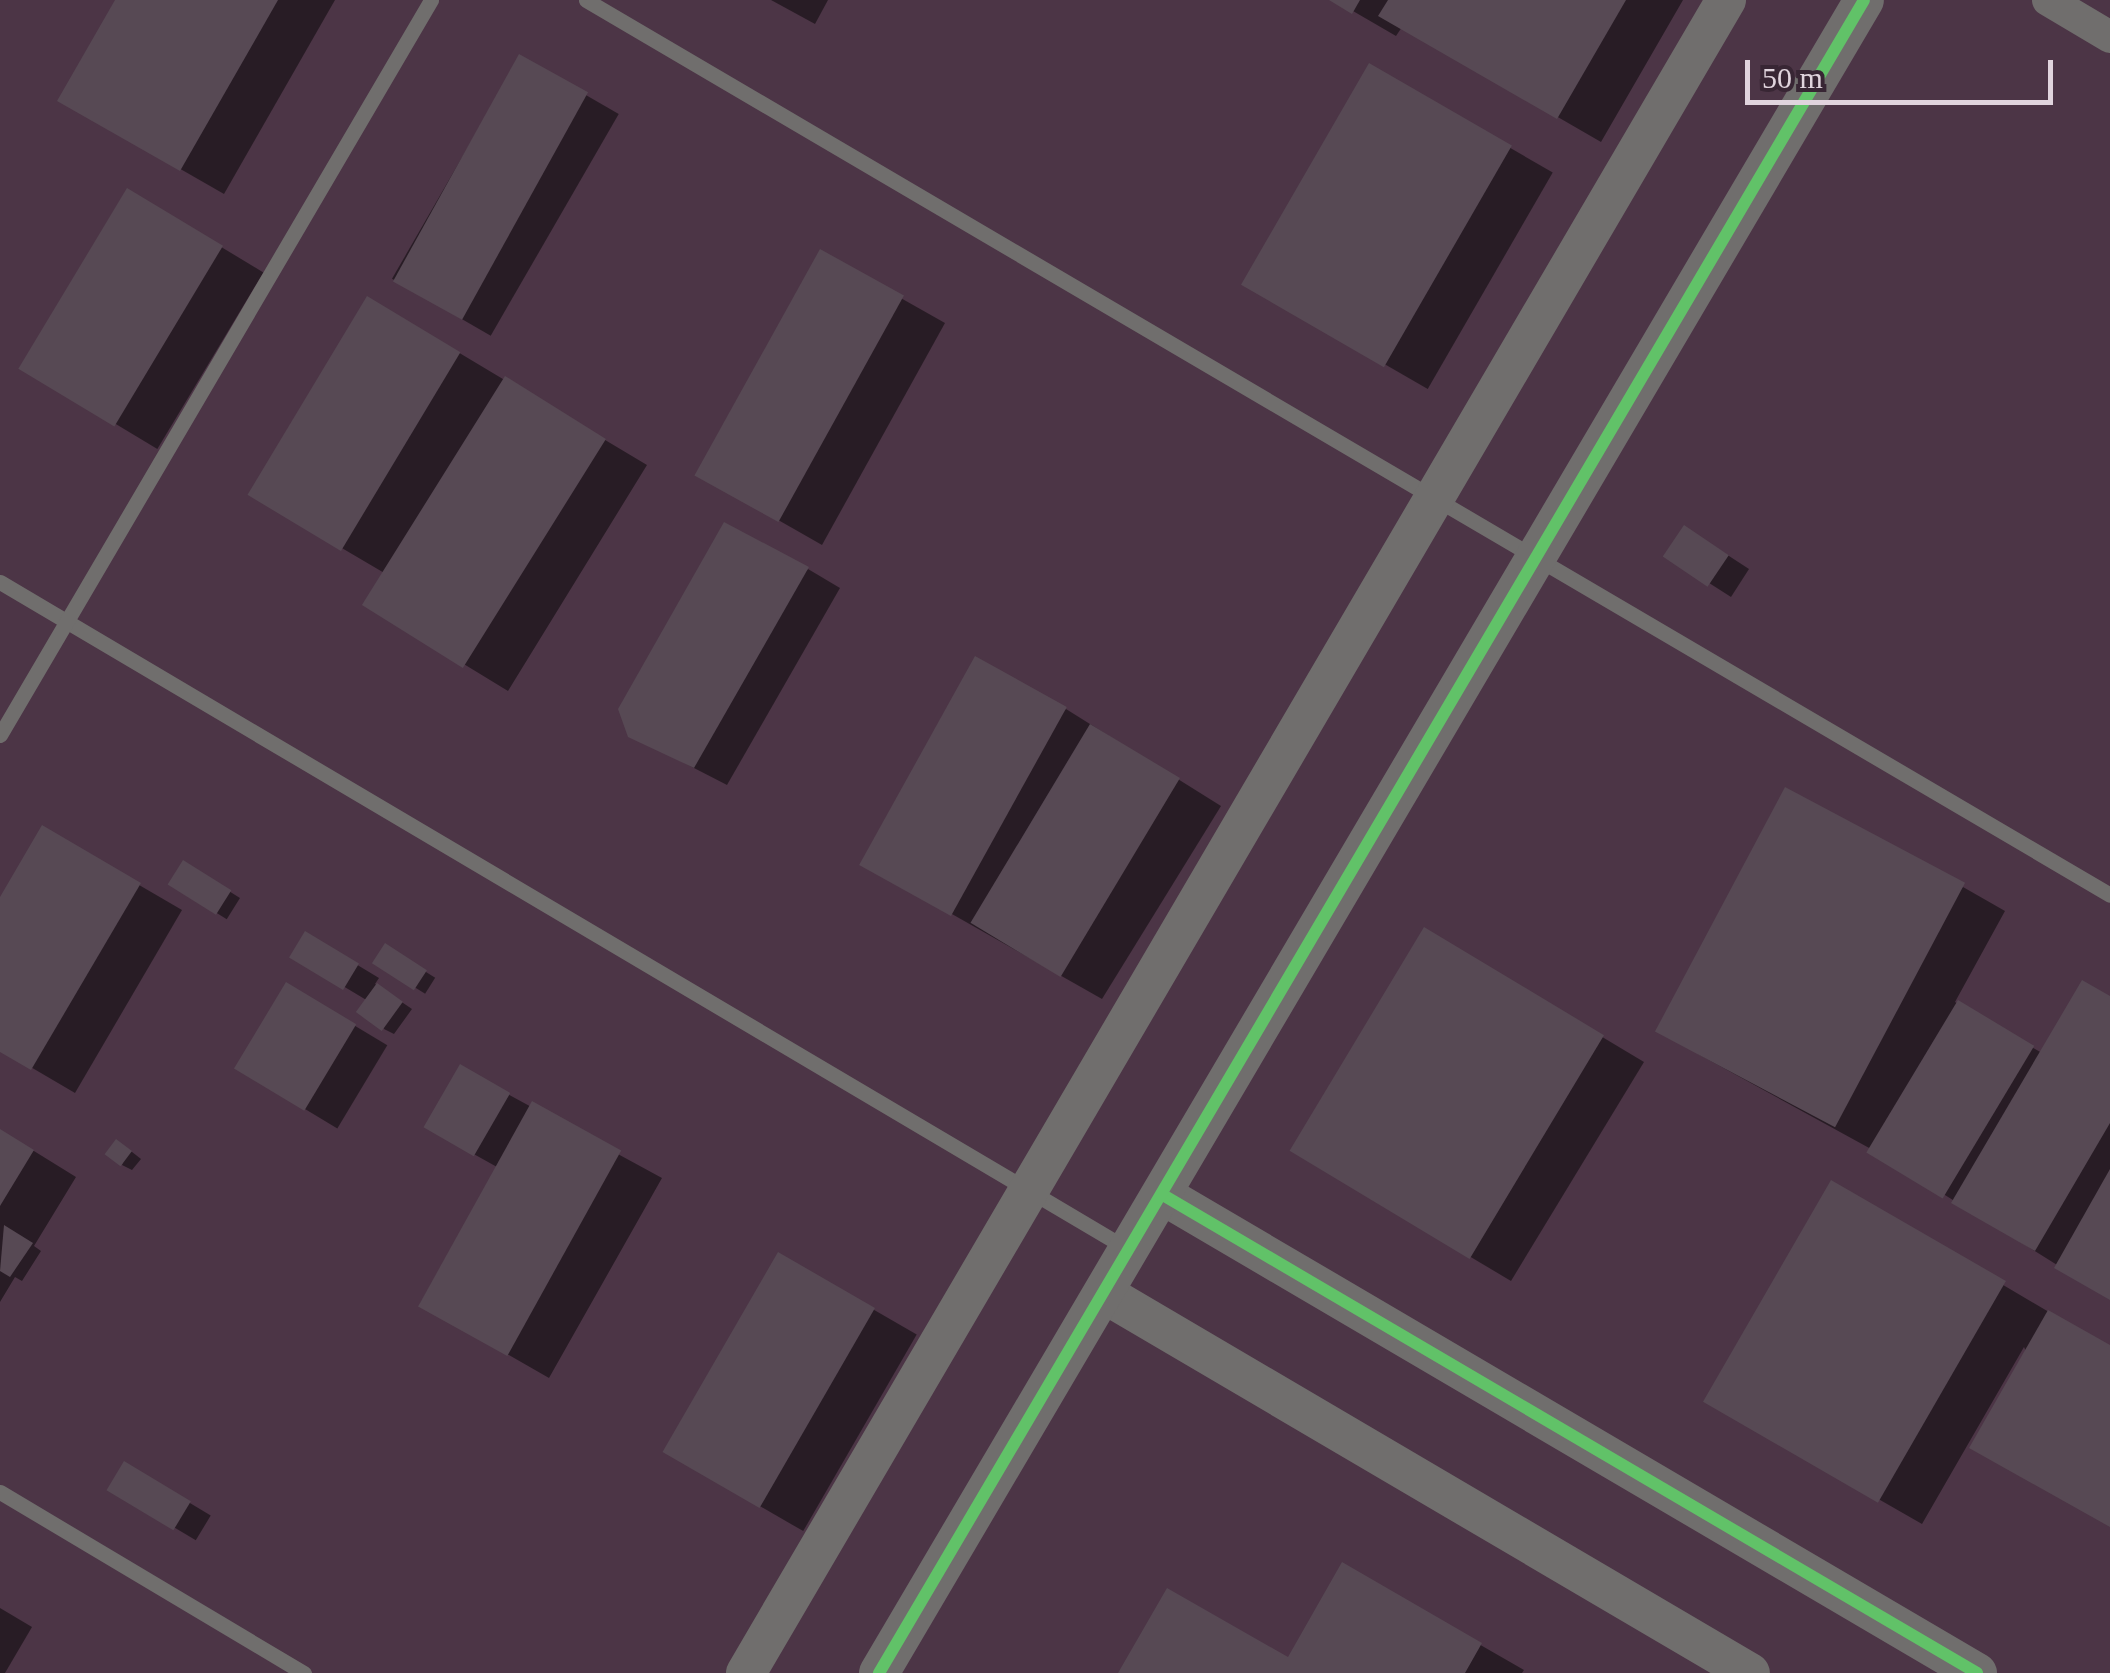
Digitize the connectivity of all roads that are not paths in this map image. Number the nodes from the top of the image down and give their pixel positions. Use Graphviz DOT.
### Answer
graph roads {
  1 [pos="431,0"];
  2 [pos="586,0"];
  3 [pos="1726,0"];
  4 [pos="1864,0"];
  5 [pos="2048,0"];
  6 [pos="2110,36"];
  7 [pos="1434,498"];
  8 [pos="1534,556"];
  9 [pos="0,582"];
  10 [pos="67,621"];
  11 [pos="0,735"];
  12 [pos="2110,894"];
  13 [pos="1028,1190"];
  14 [pos="1163,1195"];
  15 [pos="1131,1251"];
  16 [pos="1104,1294"];
  17 [pos="0,1492"];
  18 [pos="304,1673"];
  19 [pos="746,1673"];
  20 [pos="879,1673"];
  21 [pos="1750,1673"];
  22 [pos="1976,1673"];
  1 -- 10 [label="lane"];
  2 -- 7 [label="lane"];
  3 -- 7 [label="street"];
  4 -- 8 [label="street"];
  5 -- 6 [label="street"];
  7 -- 8 [label="lane"];
  7 -- 13 [label="street"];
  8 -- 12 [label="lane"];
  8 -- 14 [label="street"];
  9 -- 10 [label="lane"];
  10 -- 11 [label="lane"];
  10 -- 13 [label="lane"];
  13 -- 15 [label="lane"];
  13 -- 19 [label="street"];
  14 -- 15 [label="street"];
  14 -- 22 [label="street"];
  15 -- 16 [label="street"];
  16 -- 20 [label="street"];
  16 -- 21 [label="street"];
  17 -- 18 [label="lane"];
}
